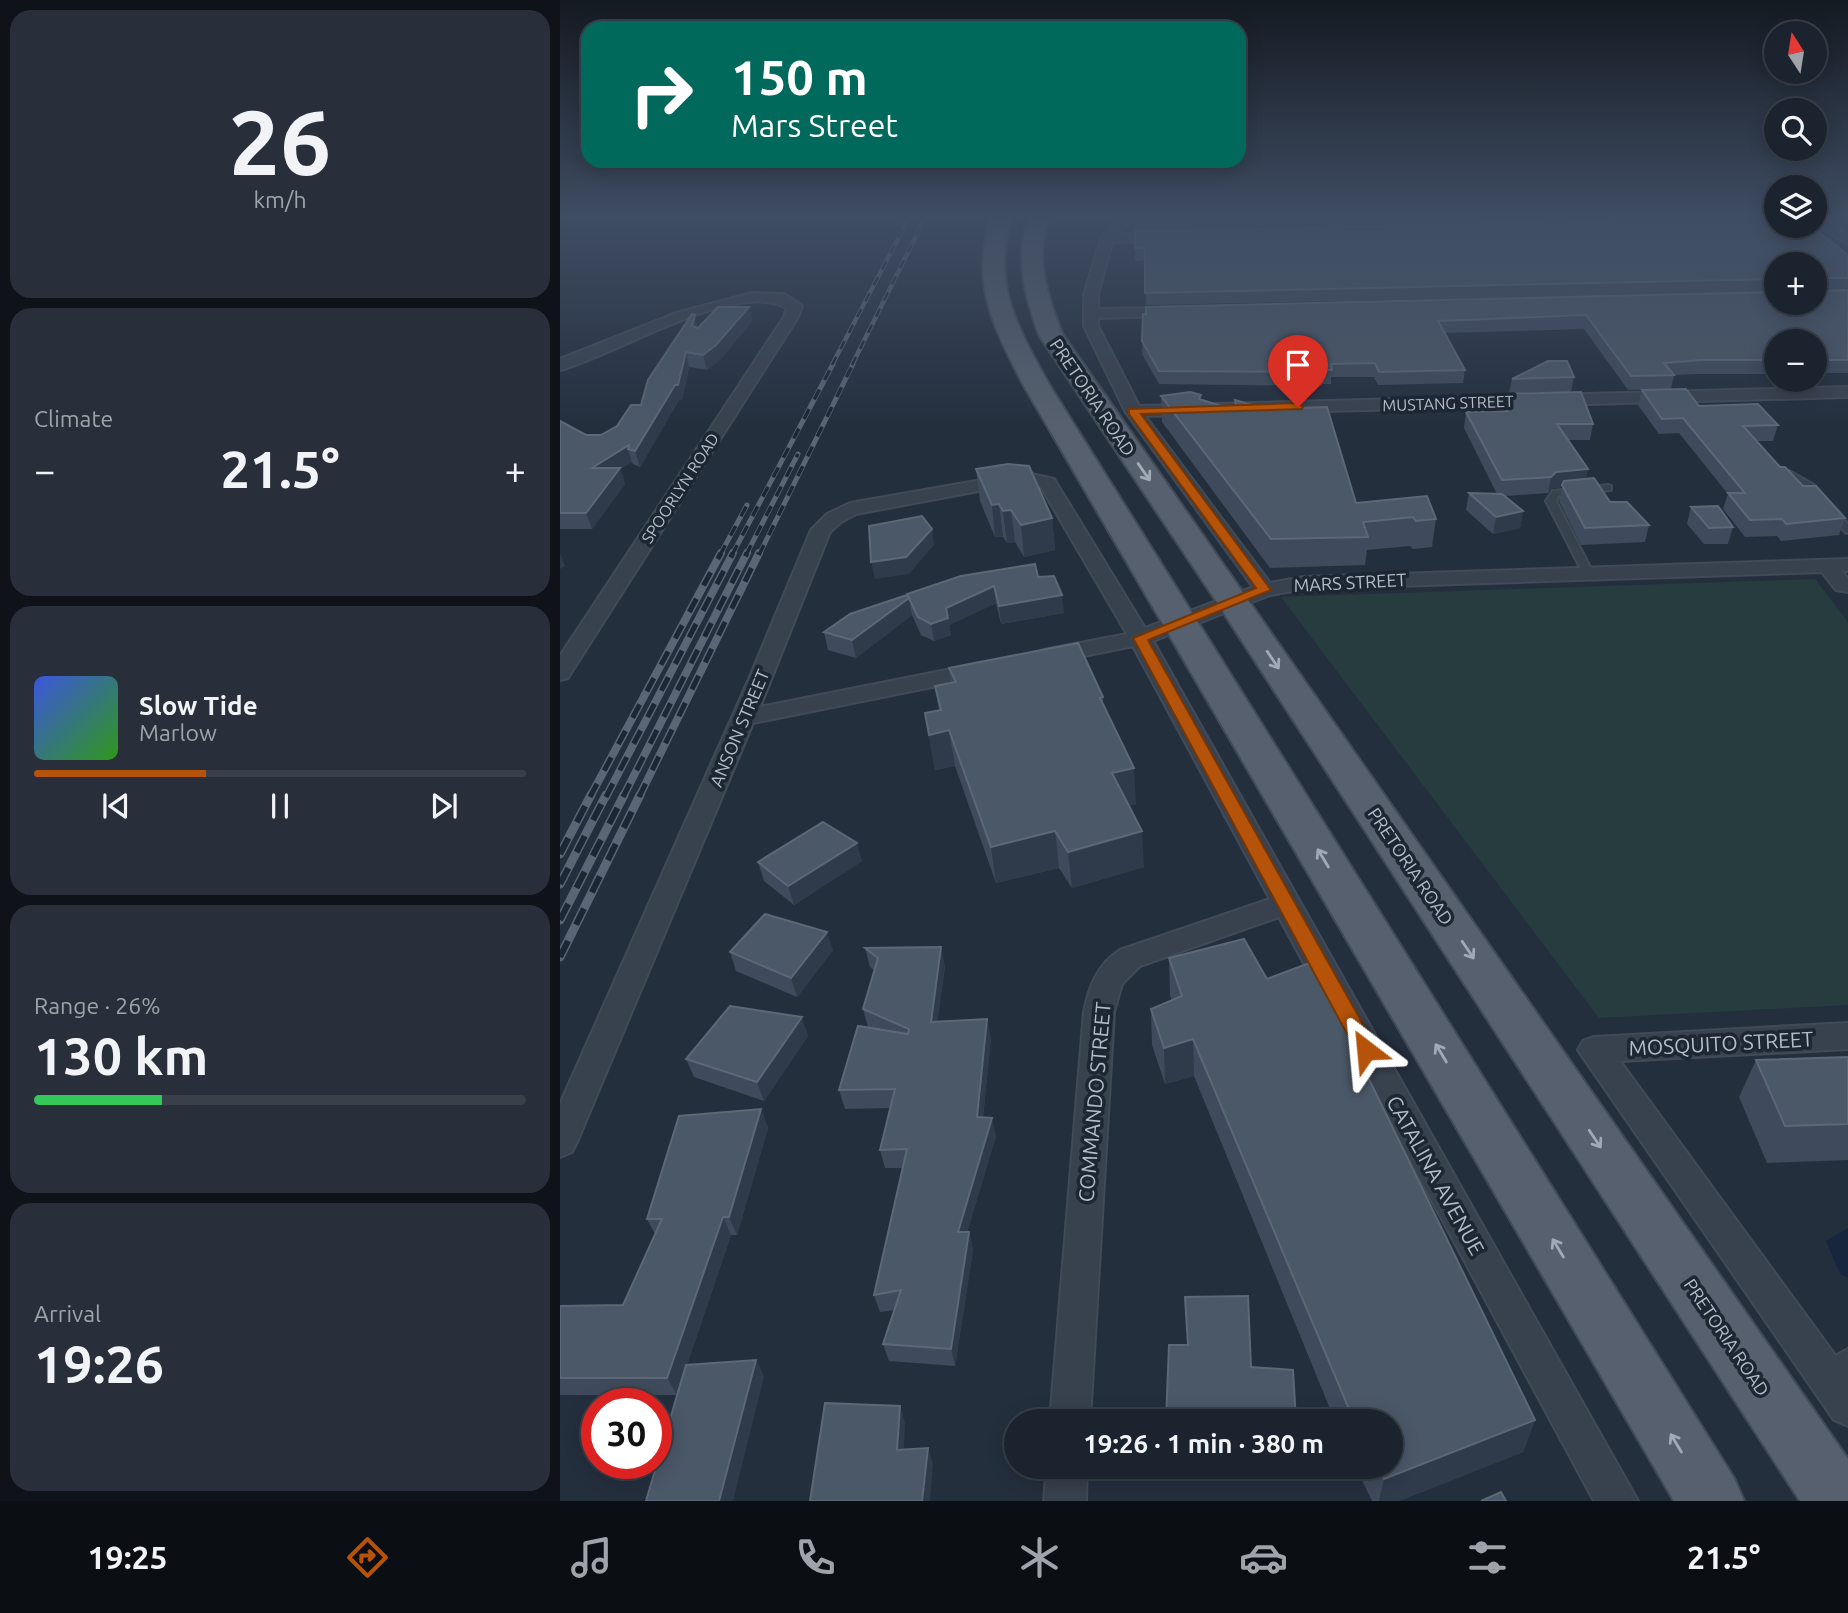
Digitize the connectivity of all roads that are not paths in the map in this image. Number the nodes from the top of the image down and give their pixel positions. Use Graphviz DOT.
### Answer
graph roads {
  1 [pos="994,286"];
  2 [pos="1036,286"];
  3 [pos="1094,286"];
  4 [pos="1186,312"];
  5 [pos="1090,314"];
  6 [pos="560,365"];
  7 [pos="1848,392"];
  8 [pos="1133,411"];
  9 [pos="1789,474"];
  10 [pos="1048,482"];
  11 [pos="1608,488"];
  12 [pos="1848,530"];
  13 [pos="1838,565"];
  14 [pos="1588,573"];
  15 [pos="1846,588"];
  16 [pos="1249,595"];
  17 [pos="1180,622"];
  18 [pos="1140,638"];
  19 [pos="1032,660"];
  20 [pos="1004,665"];
  21 [pos="560,673"];
  22 [pos="760,679"];
  23 [pos="842,698"];
  24 [pos="744,717"];
  25 [pos="1286,904"];
  26 [pos="1848,1037"];
  27 [pos="560,1142"];
  28 [pos="1837,1368"];
  29 [pos="1848,1406"];
  30 [pos="1071,1409"];
  31 [pos="1066,1479"];
  32 [pos="1065,1501"];
  33 [pos="1617,1501"];
  34 [pos="1711,1501"];
  35 [pos="1838,1501"];
  1 -- 17 [label="main road"];
  2 -- 16 [label="main road, PRETORIA ROAD, one-way"];
  3 -- 5 [label="street"];
  4 -- 5 [label="street"];
  5 -- 8 [label="street"];
  6 -- 21 [label="street, SPOORLYN ROAD"];
  7 -- 8 [label="street, MUSTANG STREET"];
  8 -- 16 [label="street"];
  9 -- 12 [label="lane"];
  10 -- 18 [label="street, CATALINA AVENUE"];
  10 -- 22 [label="street, ANSON STREET"];
  11 -- 14 [label="lane"];
  13 -- 14 [label="street, MARS STREET"];
  13 -- 15 [label="street"];
  14 -- 16 [label="street, MARS STREET"];
  16 -- 17 [label="street, MARS STREET"];
  16 -- 35 [label="main road, PRETORIA ROAD, one-way"];
  17 -- 18 [label="street, MARS STREET"];
  34 -- 17 [label="main road, one-way"];
  18 -- 19 [label="street, MARS STREET"];
  18 -- 25 [label="street, CATALINA AVENUE"];
  20 -- 23 [label="street"];
  22 -- 23 [label="street"];
  22 -- 24 [label="street, ANSON STREET"];
  23 -- 24 [label="street"];
  24 -- 27 [label="street, ANSON STREET"];
  25 -- 30 [label="street, COMMANDO STREET"];
  25 -- 33 [label="street, CATALINA AVENUE"];
  26 -- 28 [label="street, MOSQUITO STREET"];
  28 -- 29 [label="street"];
  31 -- 32 [label="street"];
}
